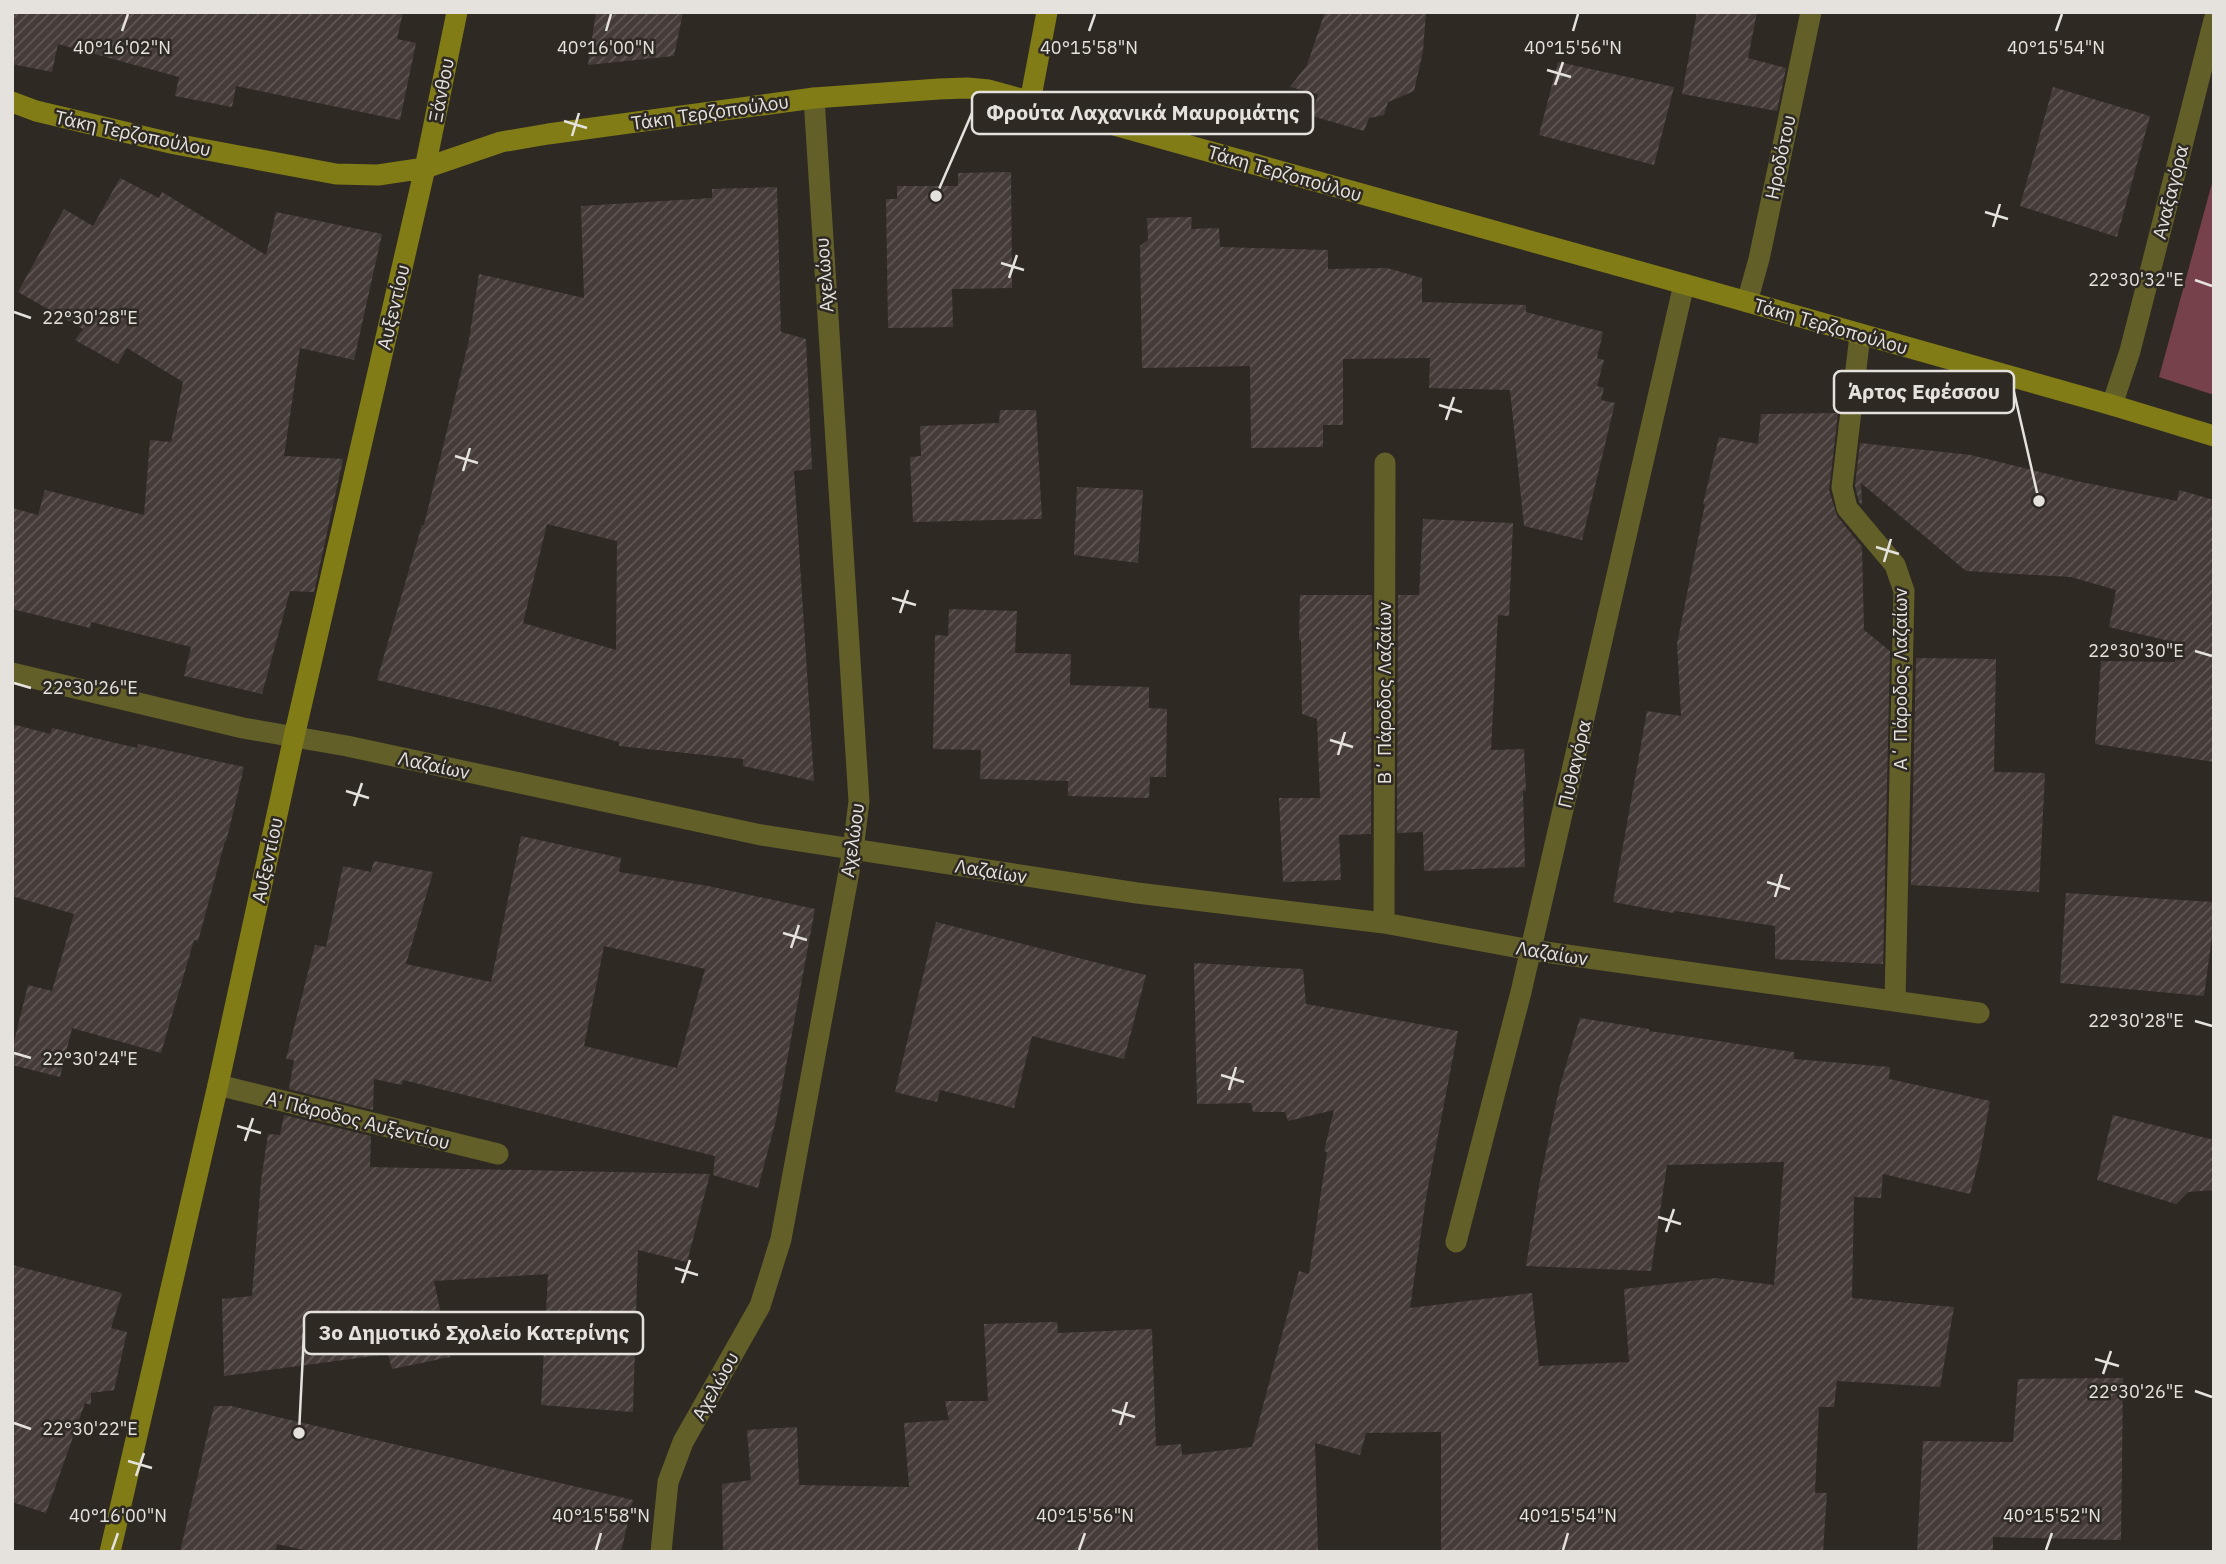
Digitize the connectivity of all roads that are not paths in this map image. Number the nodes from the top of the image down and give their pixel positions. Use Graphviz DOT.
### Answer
graph roads {
  1 [pos="457,12"];
  2 [pos="1047,12"];
  3 [pos="1811,12"];
  4 [pos="2214,20"];
  5 [pos="814,98"];
  6 [pos="12,102"];
  7 [pos="1030,102"];
  8 [pos="425,168"];
  9 [pos="1684,284"];
  10 [pos="1747,302"];
  11 [pos="1860,335"];
  12 [pos="2112,405"];
  13 [pos="2214,436"];
  14 [pos="1385,463"];
  15 [pos="12,673"];
  16 [pos="295,737"];
  17 [pos="853,850"];
  18 [pos="1384,923"];
  19 [pos="1531,950"];
  20 [pos="1895,1001"];
  21 [pos="1979,1013"];
  22 [pos="218,1085"];
  23 [pos="498,1154"];
  24 [pos="1456,1242"];
  25 [pos="110,1552"];
  26 [pos="660,1552"];
  1 -- 8 [label="main road, Ξάνθου"];
  2 -- 7 [label="main road"];
  3 -- 10 [label="street, Ηροδότου"];
  4 -- 12 [label="street, Αναξαγόρα"];
  5 -- 7 [label="main road, Τάκη Τερζοπούλου"];
  5 -- 8 [label="main road, Τάκη Τερζοπούλου"];
  5 -- 17 [label="street, Αχελώου"];
  6 -- 8 [label="main road, Τάκη Τερζοπούλου"];
  7 -- 9 [label="main road, Τάκη Τερζοπούλου"];
  8 -- 16 [label="main road, Αυξεντίου"];
  9 -- 10 [label="main road, Τάκη Τερζοπούλου"];
  9 -- 19 [label="street, Πυθαγόρα"];
  10 -- 11 [label="main road, Τάκη Τερζοπούλου"];
  11 -- 12 [label="main road, Τάκη Τερζοπούλου"];
  11 -- 20 [label="street, Α΄ Πάροδος Λαζαίων"];
  12 -- 13 [label="main road, Τάκη Τερζοπούλου"];
  14 -- 18 [label="street, Β΄ Πάροδος Λαζαίων"];
  15 -- 16 [label="street, Λαζαίων"];
  16 -- 17 [label="street, Λαζαίων"];
  16 -- 22 [label="main road, Αυξεντίου"];
  17 -- 18 [label="street, Λαζαίων"];
  17 -- 26 [label="street, Αχελώου"];
  18 -- 19 [label="street, Λαζαίων"];
  19 -- 20 [label="street, Λαζαίων"];
  19 -- 24 [label="street, Πυθαγόρα"];
  20 -- 21 [label="street, Λαζαίων"];
  22 -- 23 [label="street, Αʹ Πάροδος Αυξεντίου"];
  22 -- 25 [label="main road, Αυξεντίου"];
}
